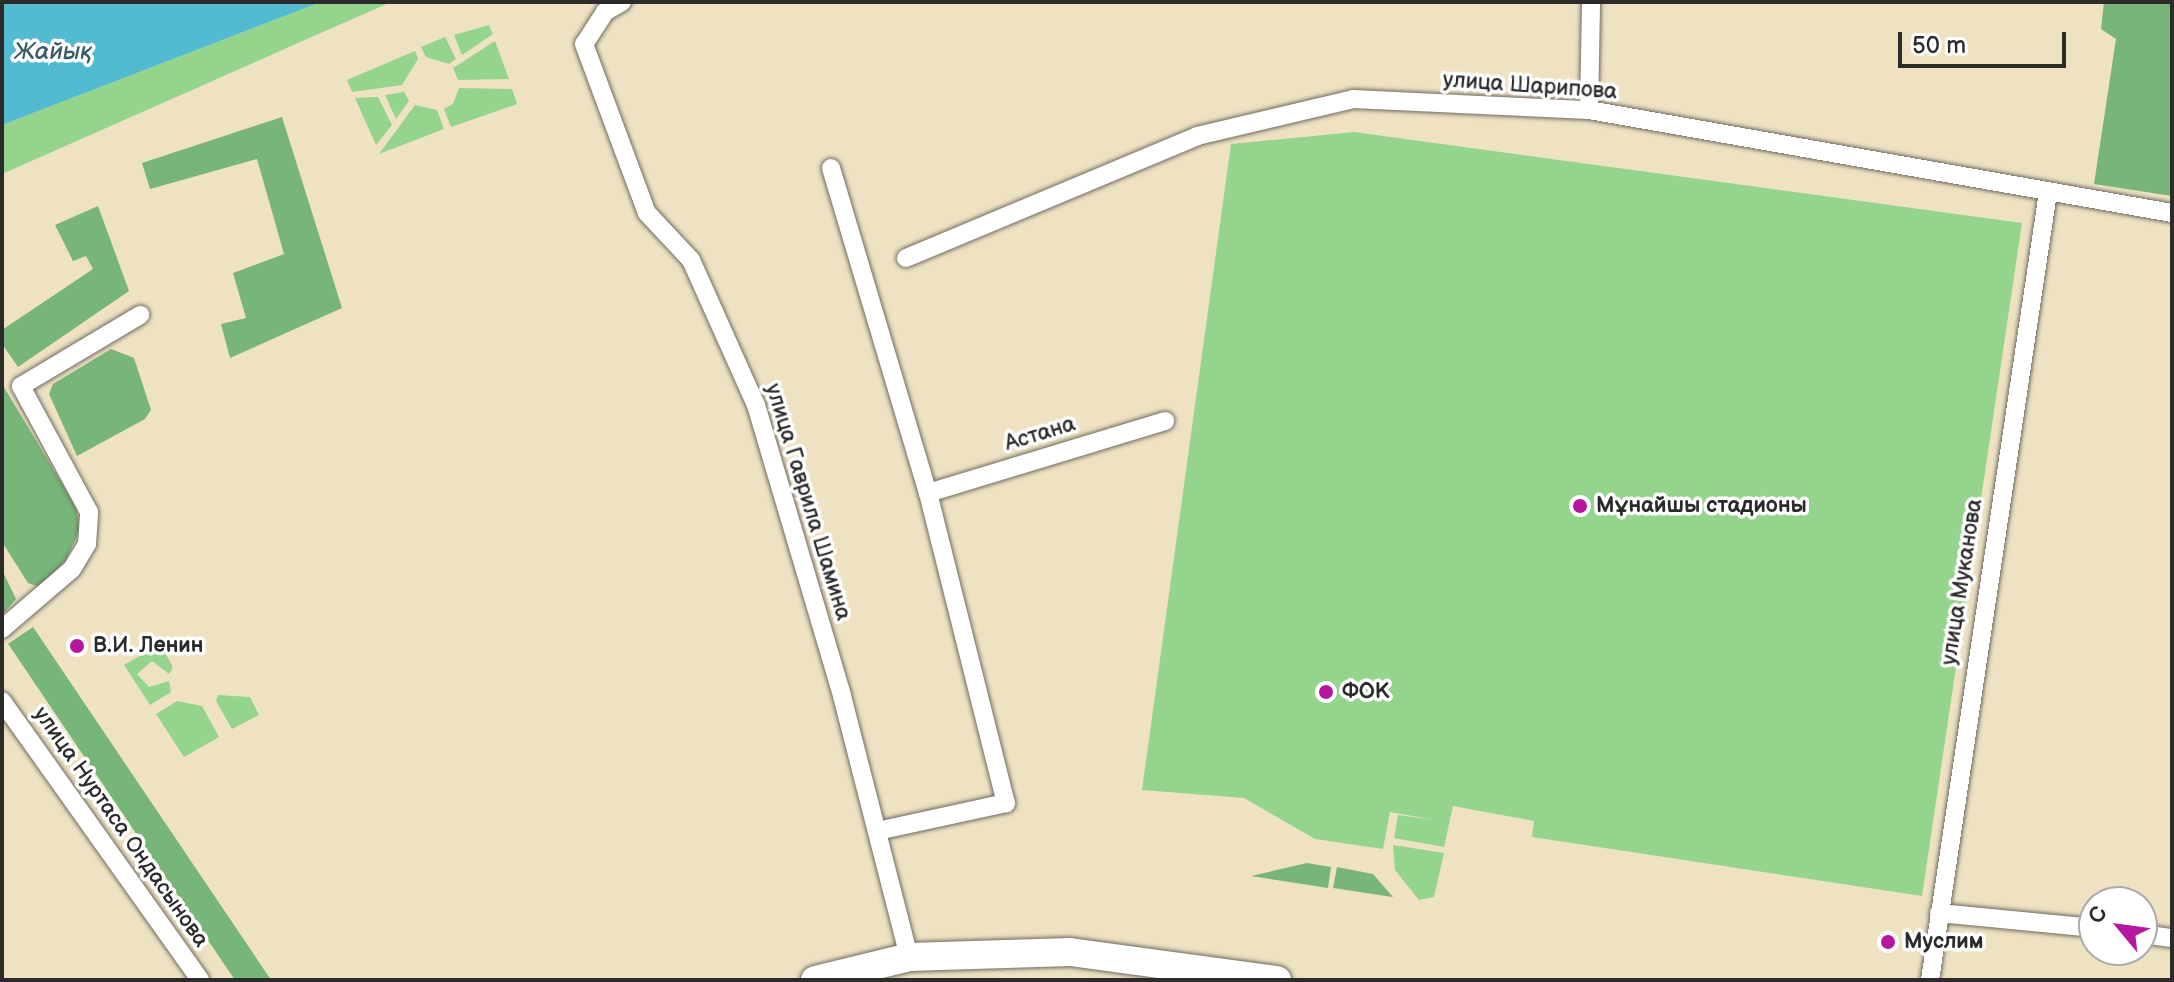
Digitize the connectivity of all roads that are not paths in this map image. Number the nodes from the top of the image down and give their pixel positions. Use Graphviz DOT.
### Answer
graph roads {
  1 [pos="622,2"];
  2 [pos="1591,2"];
  3 [pos="1589,110"];
  4 [pos="831,168"];
  5 [pos="2048,192"];
  6 [pos="2172,213"];
  7 [pos="906,258"];
  8 [pos="140,315"];
  9 [pos="1165,421"];
  10 [pos="928,493"];
  11 [pos="2,629"];
  12 [pos="2,701"];
  13 [pos="878,831"];
  14 [pos="1939,913"];
  15 [pos="2078,926"];
  16 [pos="909,957"];
  17 [pos="200,980"];
  18 [pos="815,980"];
  19 [pos="1277,980"];
  20 [pos="1930,980"];
  1 -- 13 [label="street, улица Гаврила Шамина"];
  2 -- 3 [label="street"];
  3 -- 5 [label="street, улица Шарипова"];
  3 -- 7 [label="street, улица Шарипова"];
  4 -- 10 [label="street"];
  5 -- 6 [label="street, улица Шарипова"];
  5 -- 14 [label="street, улица Муканова"];
  8 -- 11 [label="street"];
  9 -- 10 [label="street, Астана"];
  10 -- 13 [label="street"];
  12 -- 17 [label="street, улица Нуртаса Ондасынова"];
  13 -- 16 [label="street, улица Гаврила Шамина"];
  14 -- 15 [label="street"];
  14 -- 20 [label="street, улица Муканова"];
  16 -- 18 [label="main road"];
  16 -- 19 [label="main road"];
}
